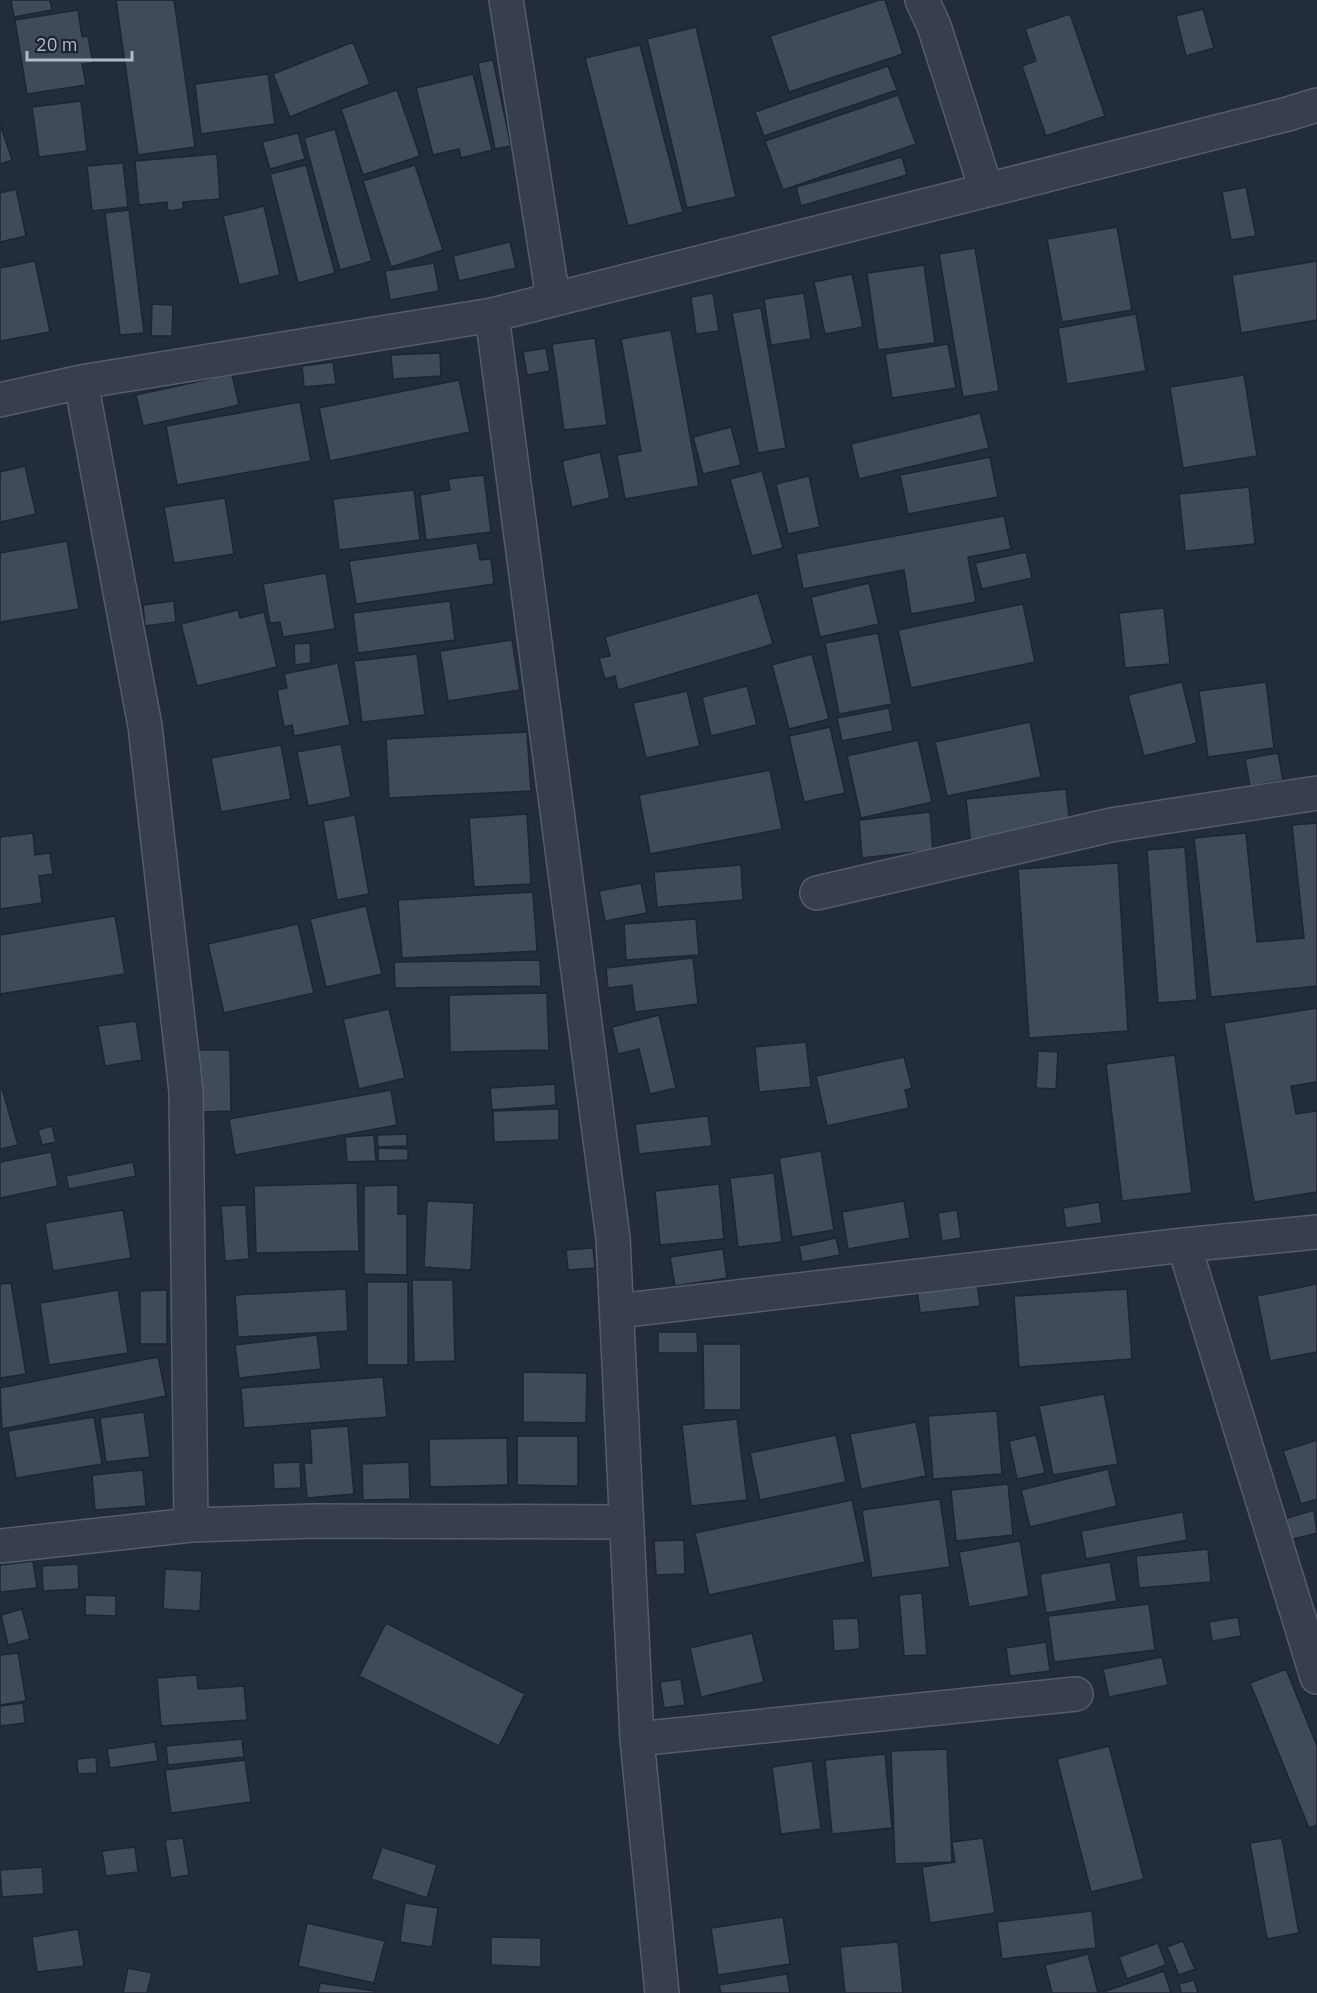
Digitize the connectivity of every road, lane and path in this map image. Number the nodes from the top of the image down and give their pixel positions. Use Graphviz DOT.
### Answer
graph roads {
  1 [pos="506,0"];
  2 [pos="922,0"];
  3 [pos="1317,105"];
  4 [pos="986,189"];
  5 [pos="553,298"];
  6 [pos="492,315"];
  7 [pos="81,382"];
  8 [pos="0,400"];
  9 [pos="1317,793"];
  10 [pos="816,894"];
  11 [pos="1317,1232"];
  12 [pos="1184,1245"];
  13 [pos="618,1311"];
  14 [pos="625,1522"];
  15 [pos="190,1525"];
  16 [pos="0,1546"];
  17 [pos="1317,1677"];
  18 [pos="1076,1694"];
  19 [pos="637,1739"];
  20 [pos="662,1993"];
  1 -- 5 [label="street"];
  2 -- 4 [label="street"];
  3 -- 4 [label="street"];
  4 -- 5 [label="street"];
  5 -- 6 [label="street"];
  6 -- 7 [label="street"];
  6 -- 13 [label="street"];
  7 -- 8 [label="street"];
  7 -- 15 [label="street"];
  9 -- 10 [label="street"];
  11 -- 12 [label="street"];
  12 -- 13 [label="street"];
  12 -- 17 [label="street"];
  13 -- 14 [label="street"];
  14 -- 15 [label="street"];
  14 -- 19 [label="street"];
  15 -- 16 [label="street"];
  18 -- 19 [label="street"];
  19 -- 20 [label="street"];
}
